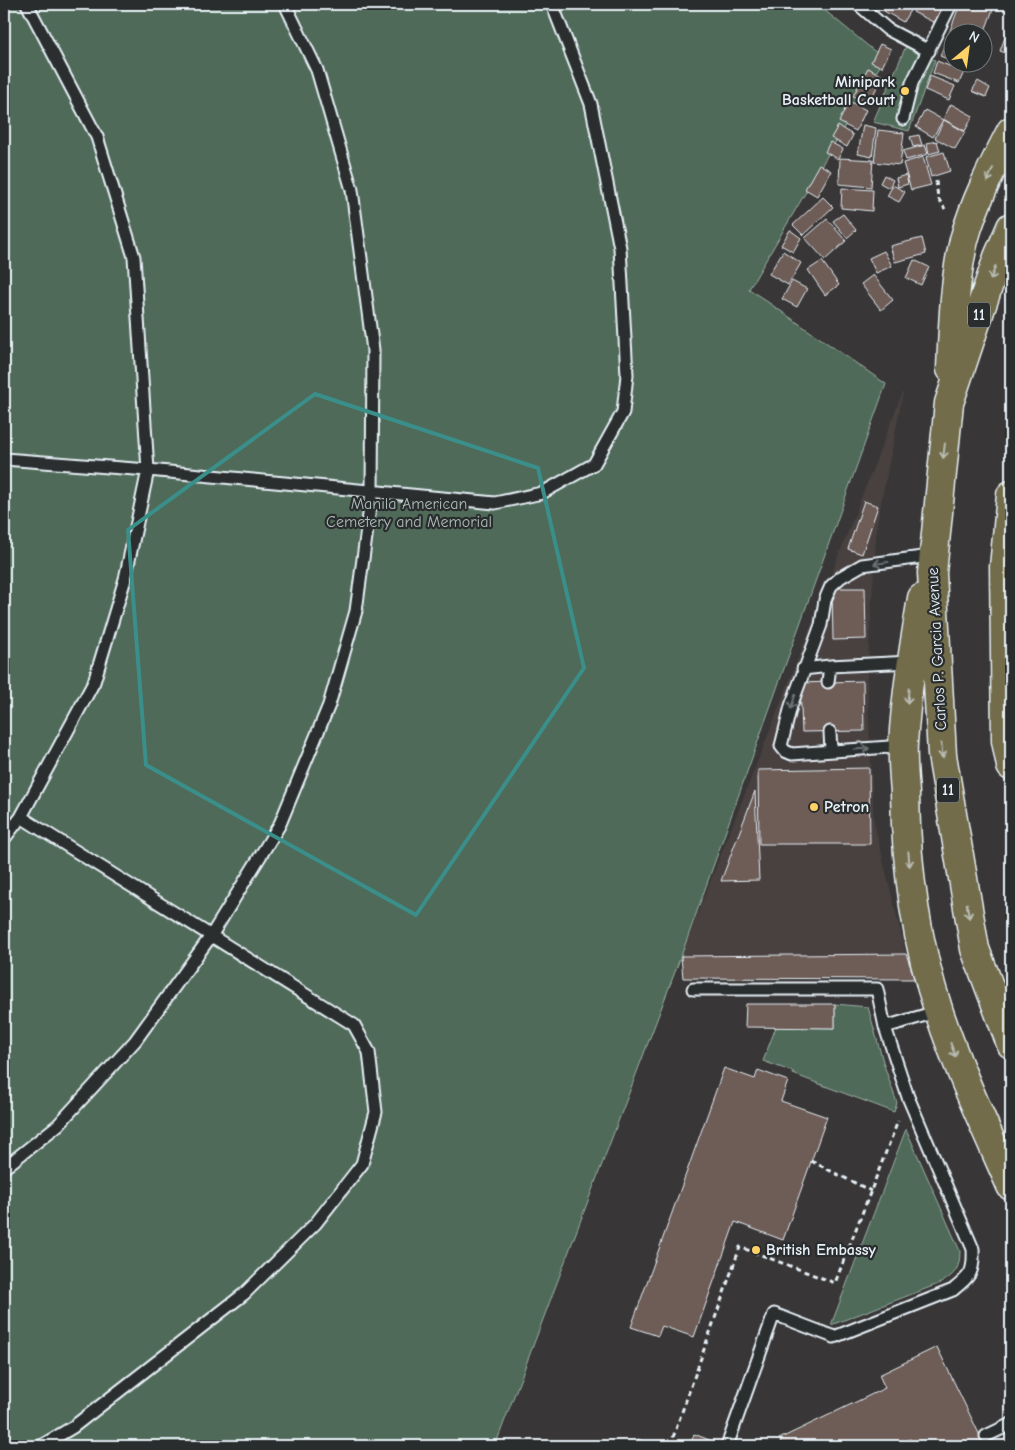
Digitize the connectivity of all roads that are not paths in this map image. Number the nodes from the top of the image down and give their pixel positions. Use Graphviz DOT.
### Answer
graph roads {
  1 [pos="28,4"];
  2 [pos="285,4"];
  3 [pos="552,4"];
  4 [pos="858,4"];
  5 [pos="951,4"];
  6 [pos="929,51"];
  7 [pos="903,119"];
  8 [pos="1011,131"];
  9 [pos="1011,227"];
  10 [pos="949,403"];
  11 [pos="4,458"];
  12 [pos="148,470"];
  13 [pos="372,492"];
  14 [pos="1011,495"];
  15 [pos="936,528"];
  16 [pos="930,556"];
  17 [pos="911,662"];
  18 [pos="830,666"];
  19 [pos="803,670"];
  20 [pos="828,682"];
  21 [pos="830,732"];
  22 [pos="903,746"];
  23 [pos="831,751"];
  24 [pos="1011,766"];
  25 [pos="21,817"];
  26 [pos="4,839"];
  27 [pos="211,936"];
  28 [pos="693,989"];
  29 [pos="939,1011"];
  30 [pos="885,1027"];
  31 [pos="1011,1044"];
  32 [pos="4,1168"];
  33 [pos="1011,1186"];
  34 [pos="1011,1424"];
  35 [pos="986,1436"];
  36 [pos="41,1446"];
  37 [pos="728,1446"];
  1 -- 12 [label="lane"];
  2 -- 13 [label="lane"];
  3 -- 13 [label="lane"];
  4 -- 6 [label="lane"];
  5 -- 6 [label="lane"];
  6 -- 7 [label="lane"];
  8 -- 10 [label="main road, one-way"];
  9 -- 10 [label="main road, Carlos P. Garcia Avenue / 11, one-way"];
  10 -- 15 [label="main road, Carlos P. Garcia Avenue / 11, one-way"];
  11 -- 12 [label="lane"];
  12 -- 13 [label="lane"];
  12 -- 25 [label="lane"];
  13 -- 27 [label="lane"];
  14 -- 24 [label="main road"];
  15 -- 16 [label="main road"];
  15 -- 31 [label="main road, Carlos P. Garcia Avenue / 11, one-way"];
  16 -- 17 [label="main road"];
  16 -- 19 [label="lane, one-way"];
  17 -- 18 [label="lane"];
  17 -- 22 [label="main road, one-way"];
  18 -- 19 [label="lane"];
  18 -- 20 [label="lane"];
  19 -- 23 [label="lane, one-way"];
  21 -- 23 [label="lane"];
  23 -- 22 [label="lane, one-way"];
  22 -- 29 [label="main road, one-way"];
  25 -- 26 [label="lane"];
  25 -- 27 [label="lane"];
  27 -- 32 [label="lane"];
  27 -- 36 [label="lane"];
  28 -- 30 [label="lane"];
  29 -- 30 [label="lane"];
  29 -- 33 [label="main road, one-way"];
  30 -- 37 [label="lane"];
  34 -- 35 [label="lane"];
}
